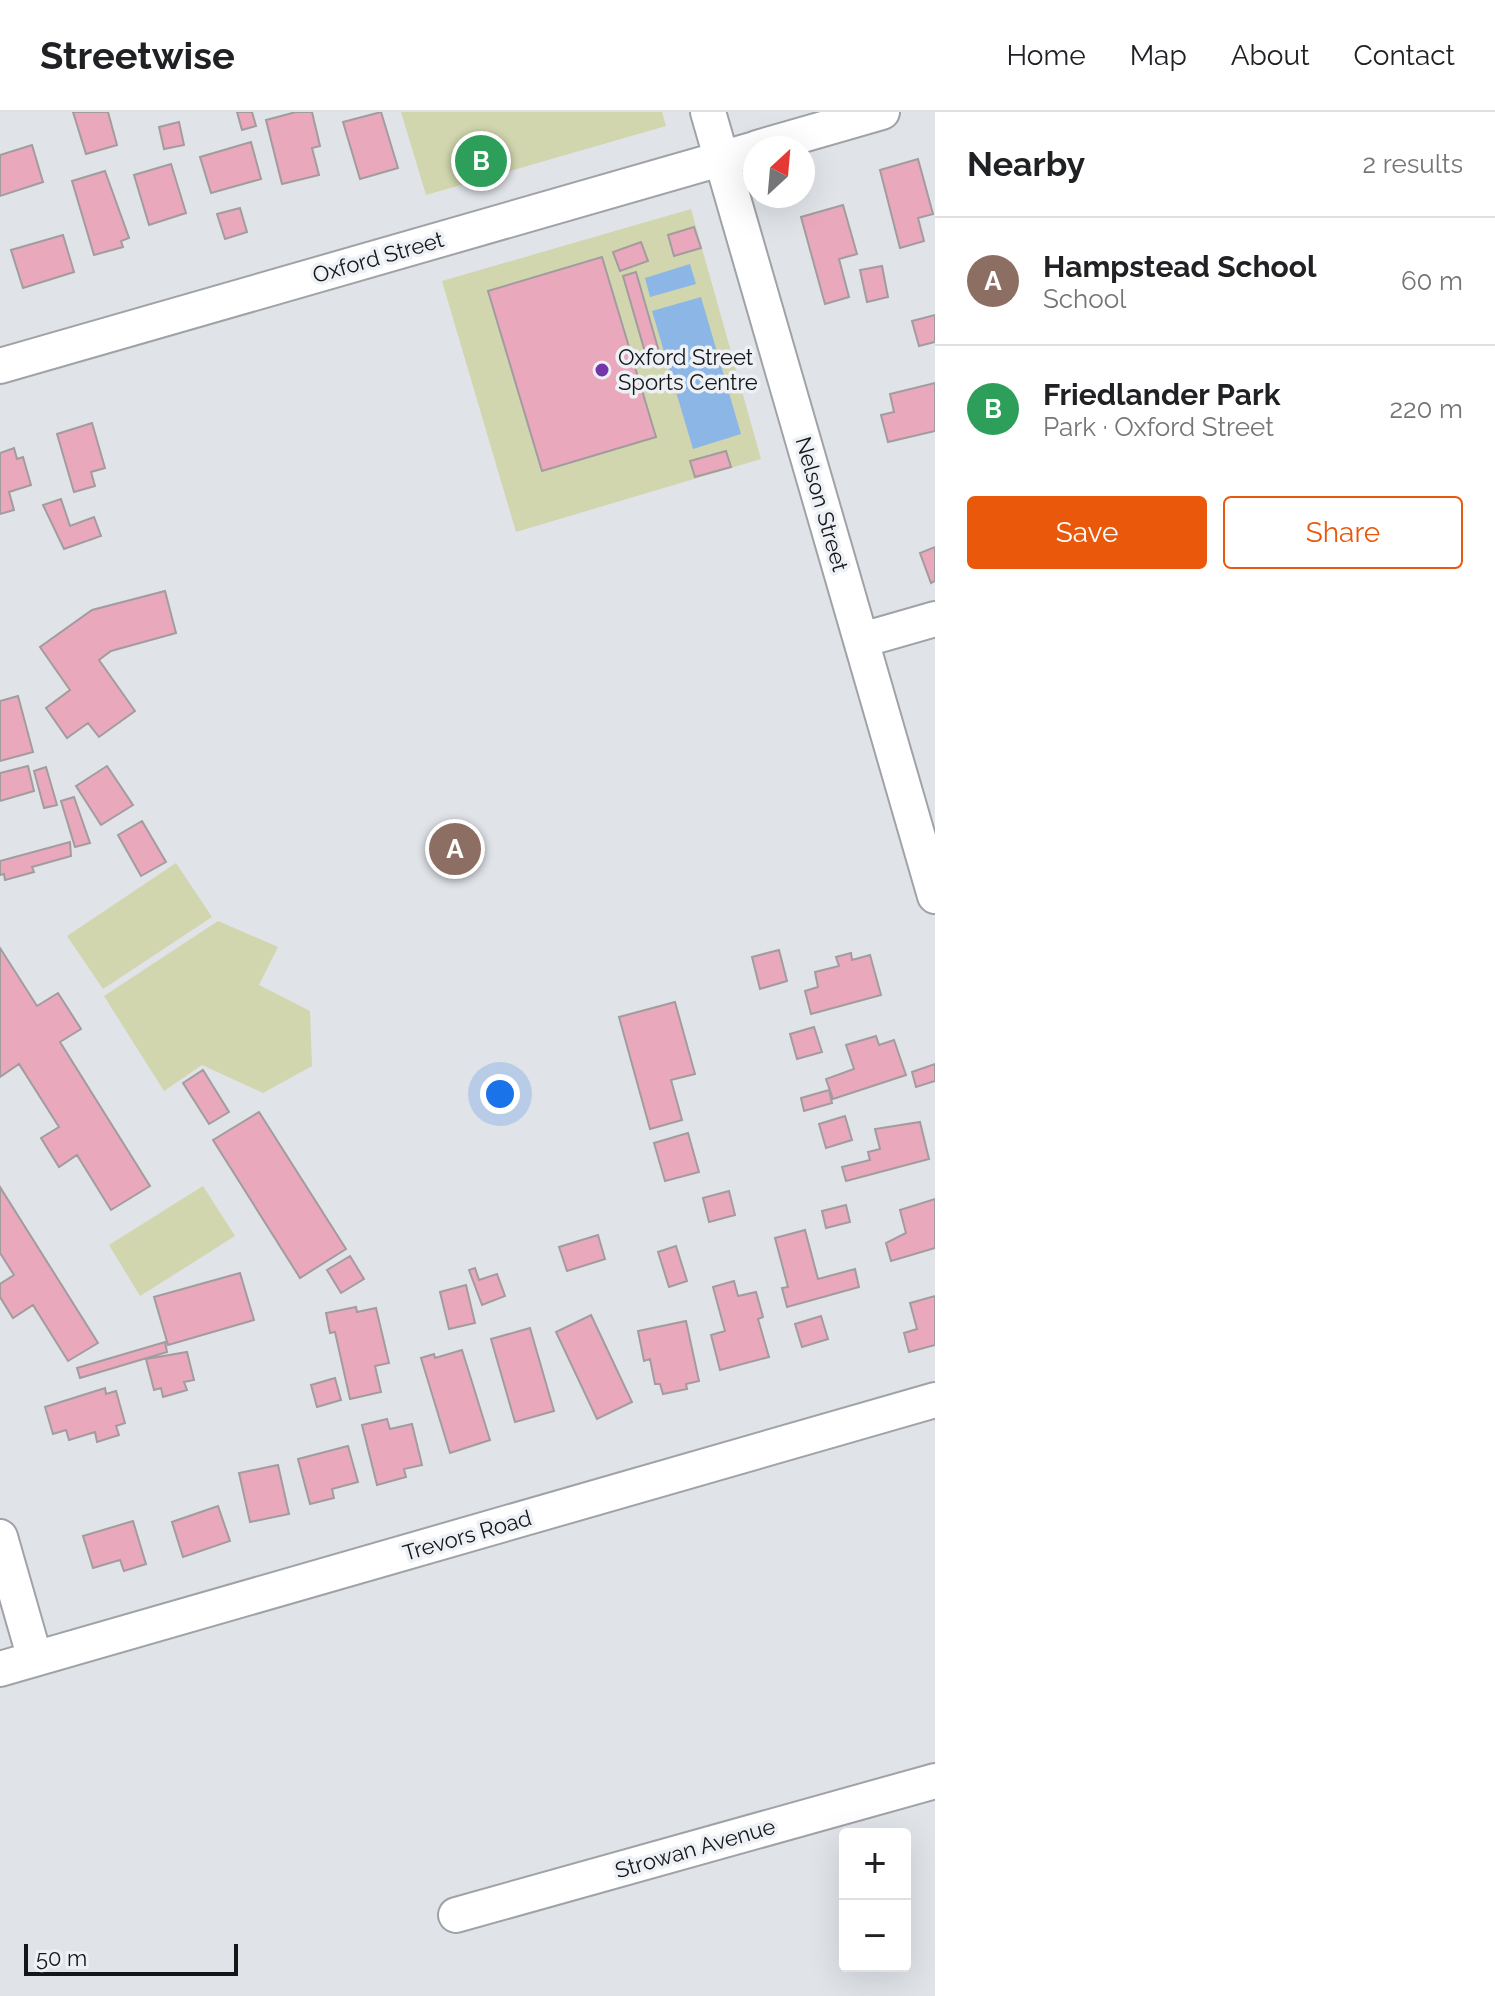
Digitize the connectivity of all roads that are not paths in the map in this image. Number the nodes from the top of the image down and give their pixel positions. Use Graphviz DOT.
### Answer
graph roads {
  1 [pos="708,112"];
  2 [pos="882,112"];
  3 [pos="798,136"];
  4 [pos="743,152"];
  5 [pos="721,158"];
  6 [pos="0,366"];
  7 [pos="935,619"];
  8 [pos="862,640"];
  9 [pos="935,896"];
  10 [pos="935,1400"];
  11 [pos="0,1537"];
  12 [pos="35,1659"];
  13 [pos="0,1669"];
  14 [pos="935,1781"];
  15 [pos="456,1915"];
  1 -- 5 [label="street, Nelson Street"];
  2 -- 3 [label="street, Oxford Street"];
  4 -- 5 [label="street, Oxford Street"];
  5 -- 6 [label="street, Oxford Street"];
  5 -- 8 [label="street, Nelson Street"];
  7 -- 8 [label="street"];
  8 -- 9 [label="street, Nelson Street"];
  10 -- 12 [label="street, Trevors Road"];
  11 -- 12 [label="street"];
  12 -- 13 [label="street, Trevors Road"];
  14 -- 15 [label="street, Strowan Avenue"];
}
